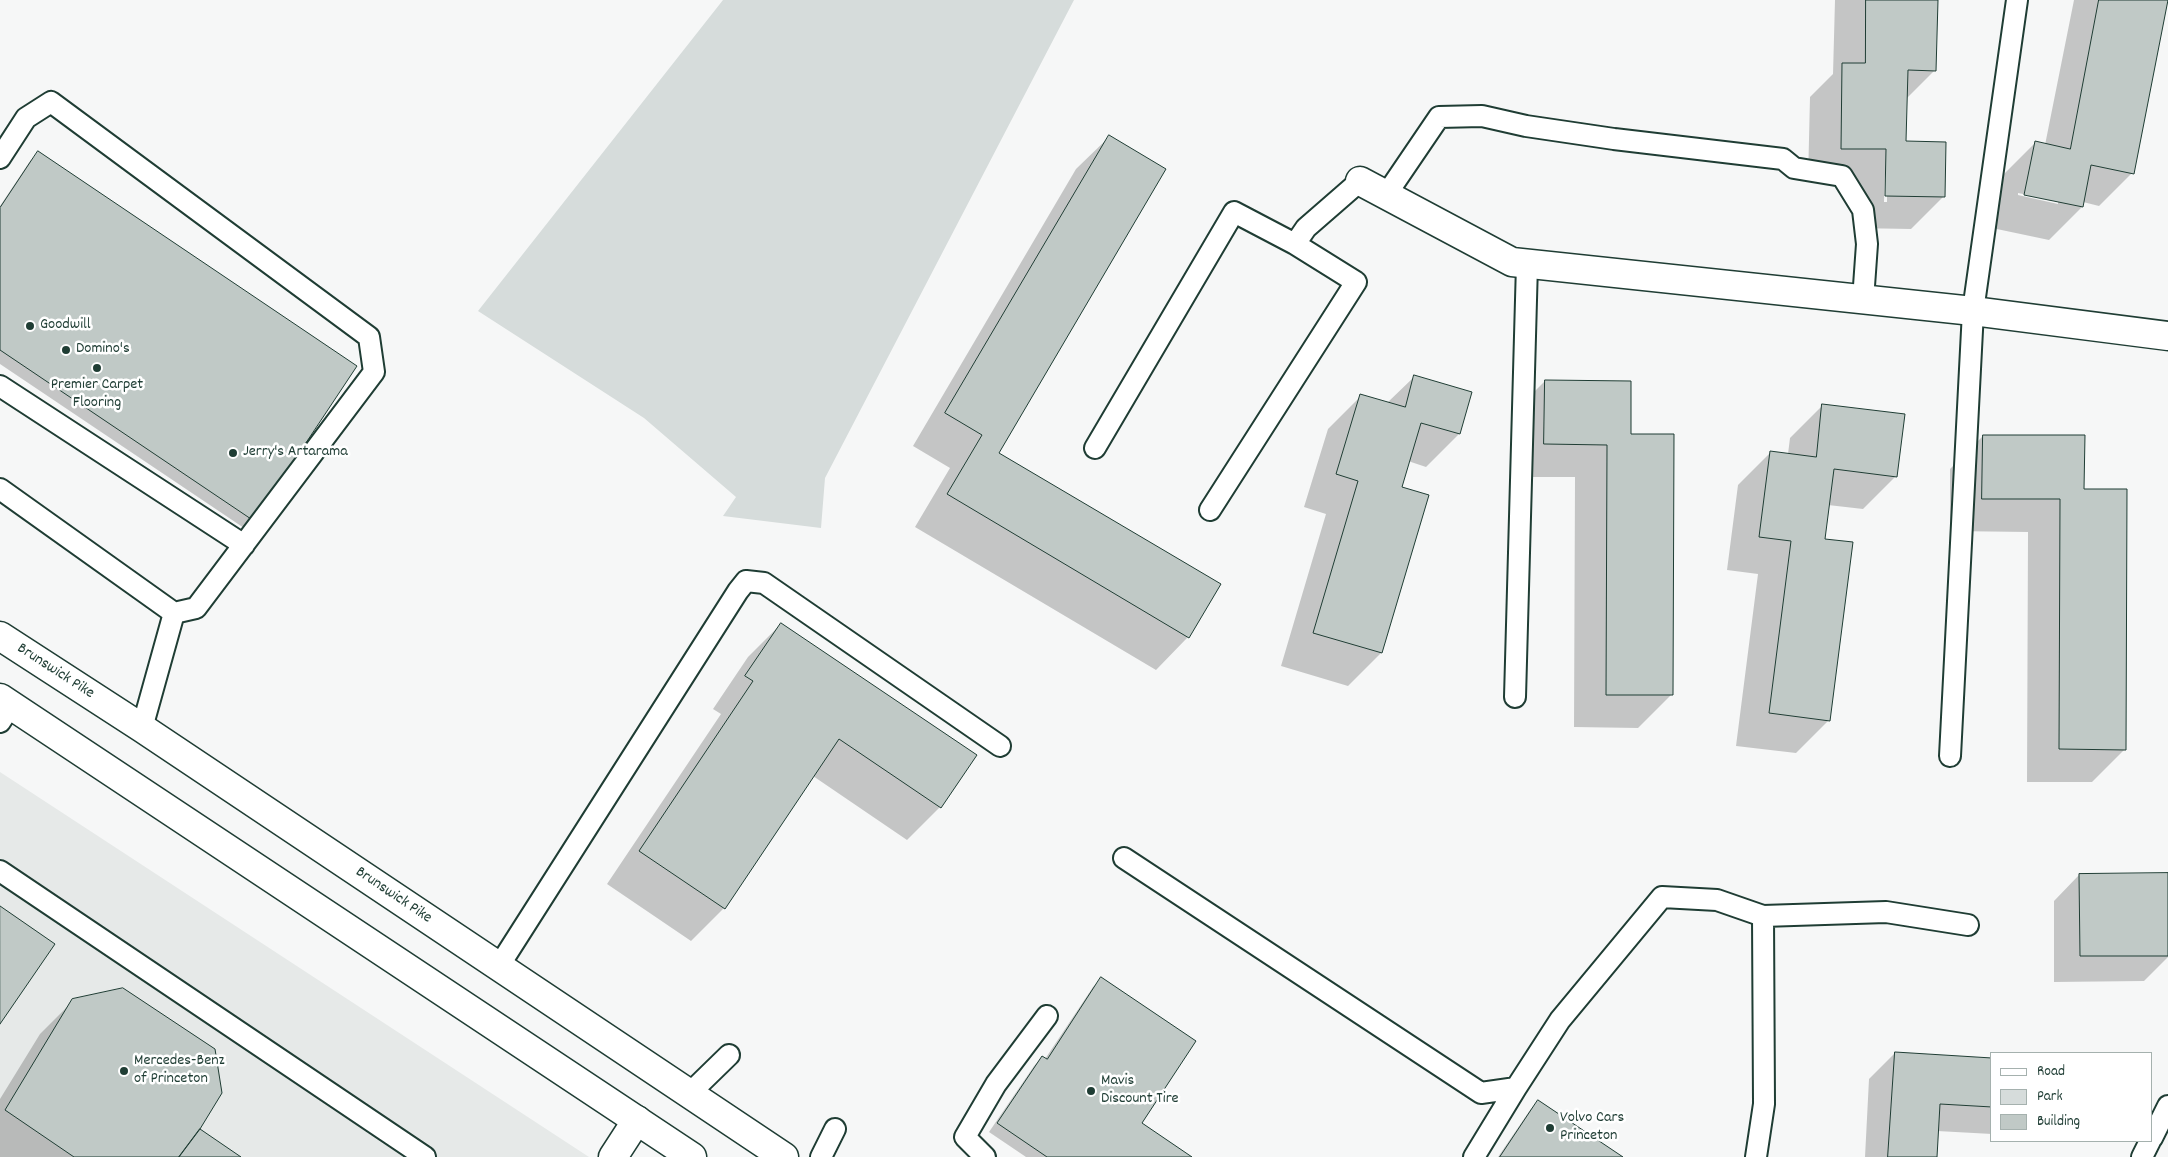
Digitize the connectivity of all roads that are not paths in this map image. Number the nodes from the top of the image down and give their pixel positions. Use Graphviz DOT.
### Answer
graph roads {
  1 [pos="2017,0"];
  2 [pos="0,158"];
  3 [pos="1360,181"];
  4 [pos="1386,195"];
  5 [pos="1295,244"];
  6 [pos="1527,264"];
  7 [pos="1863,300"];
  8 [pos="1973,311"];
  9 [pos="2168,336"];
  10 [pos="0,386"];
  11 [pos="1095,448"];
  12 [pos="0,489"];
  13 [pos="1210,510"];
  14 [pos="244,545"];
  15 [pos="174,613"];
  16 [pos="0,636"];
  17 [pos="1515,697"];
  18 [pos="4,708"];
  19 [pos="142,728"];
  20 [pos="1000,746"];
  21 [pos="1950,756"];
  22 [pos="1124,858"];
  23 [pos="0,871"];
  24 [pos="1763,916"];
  25 [pos="1968,926"];
  26 [pos="499,966"];
  27 [pos="1047,1016"];
  28 [pos="729,1055"];
  29 [pos="1516,1088"];
  30 [pos="689,1094"];
  31 [pos="2168,1106"];
  32 [pos="637,1120"];
  33 [pos="835,1129"];
  34 [pos="2153,1135"];
  35 [pos="2150,1142"];
  36 [pos="425,1157"];
  37 [pos="613,1157"];
  38 [pos="692,1157"];
  39 [pos="784,1157"];
  40 [pos="821,1157"];
  41 [pos="985,1157"];
  42 [pos="1474,1157"];
  43 [pos="1756,1157"];
  44 [pos="2142,1157"];
  1 -- 8 [label="lane"];
  2 -- 14 [label="lane"];
  3 -- 4 [label="main road"];
  3 -- 5 [label="lane"];
  4 -- 6 [label="main road"];
  4 -- 7 [label="lane"];
  5 -- 11 [label="lane"];
  5 -- 13 [label="lane"];
  6 -- 7 [label="main road"];
  6 -- 17 [label="lane"];
  7 -- 8 [label="main road"];
  8 -- 9 [label="main road"];
  8 -- 21 [label="lane"];
  10 -- 14 [label="lane"];
  12 -- 15 [label="lane"];
  14 -- 15 [label="lane"];
  15 -- 19 [label="lane"];
  16 -- 19 [label="main road, Brunswick Pike"];
  18 -- 32 [label="main road"];
  19 -- 26 [label="main road, Brunswick Pike"];
  20 -- 26 [label="lane"];
  22 -- 29 [label="lane"];
  23 -- 36 [label="lane"];
  24 -- 25 [label="lane"];
  24 -- 29 [label="lane"];
  24 -- 43 [label="lane"];
  26 -- 30 [label="main road, Brunswick Pike"];
  27 -- 41 [label="lane"];
  28 -- 30 [label="lane"];
  29 -- 42 [label="lane"];
  30 -- 39 [label="main road, Brunswick Pike"];
  31 -- 34 [label="lane"];
  32 -- 37 [label="main road"];
  32 -- 38 [label="main road"];
  33 -- 40 [label="lane"];
  35 -- 44 [label="lane"];
}
